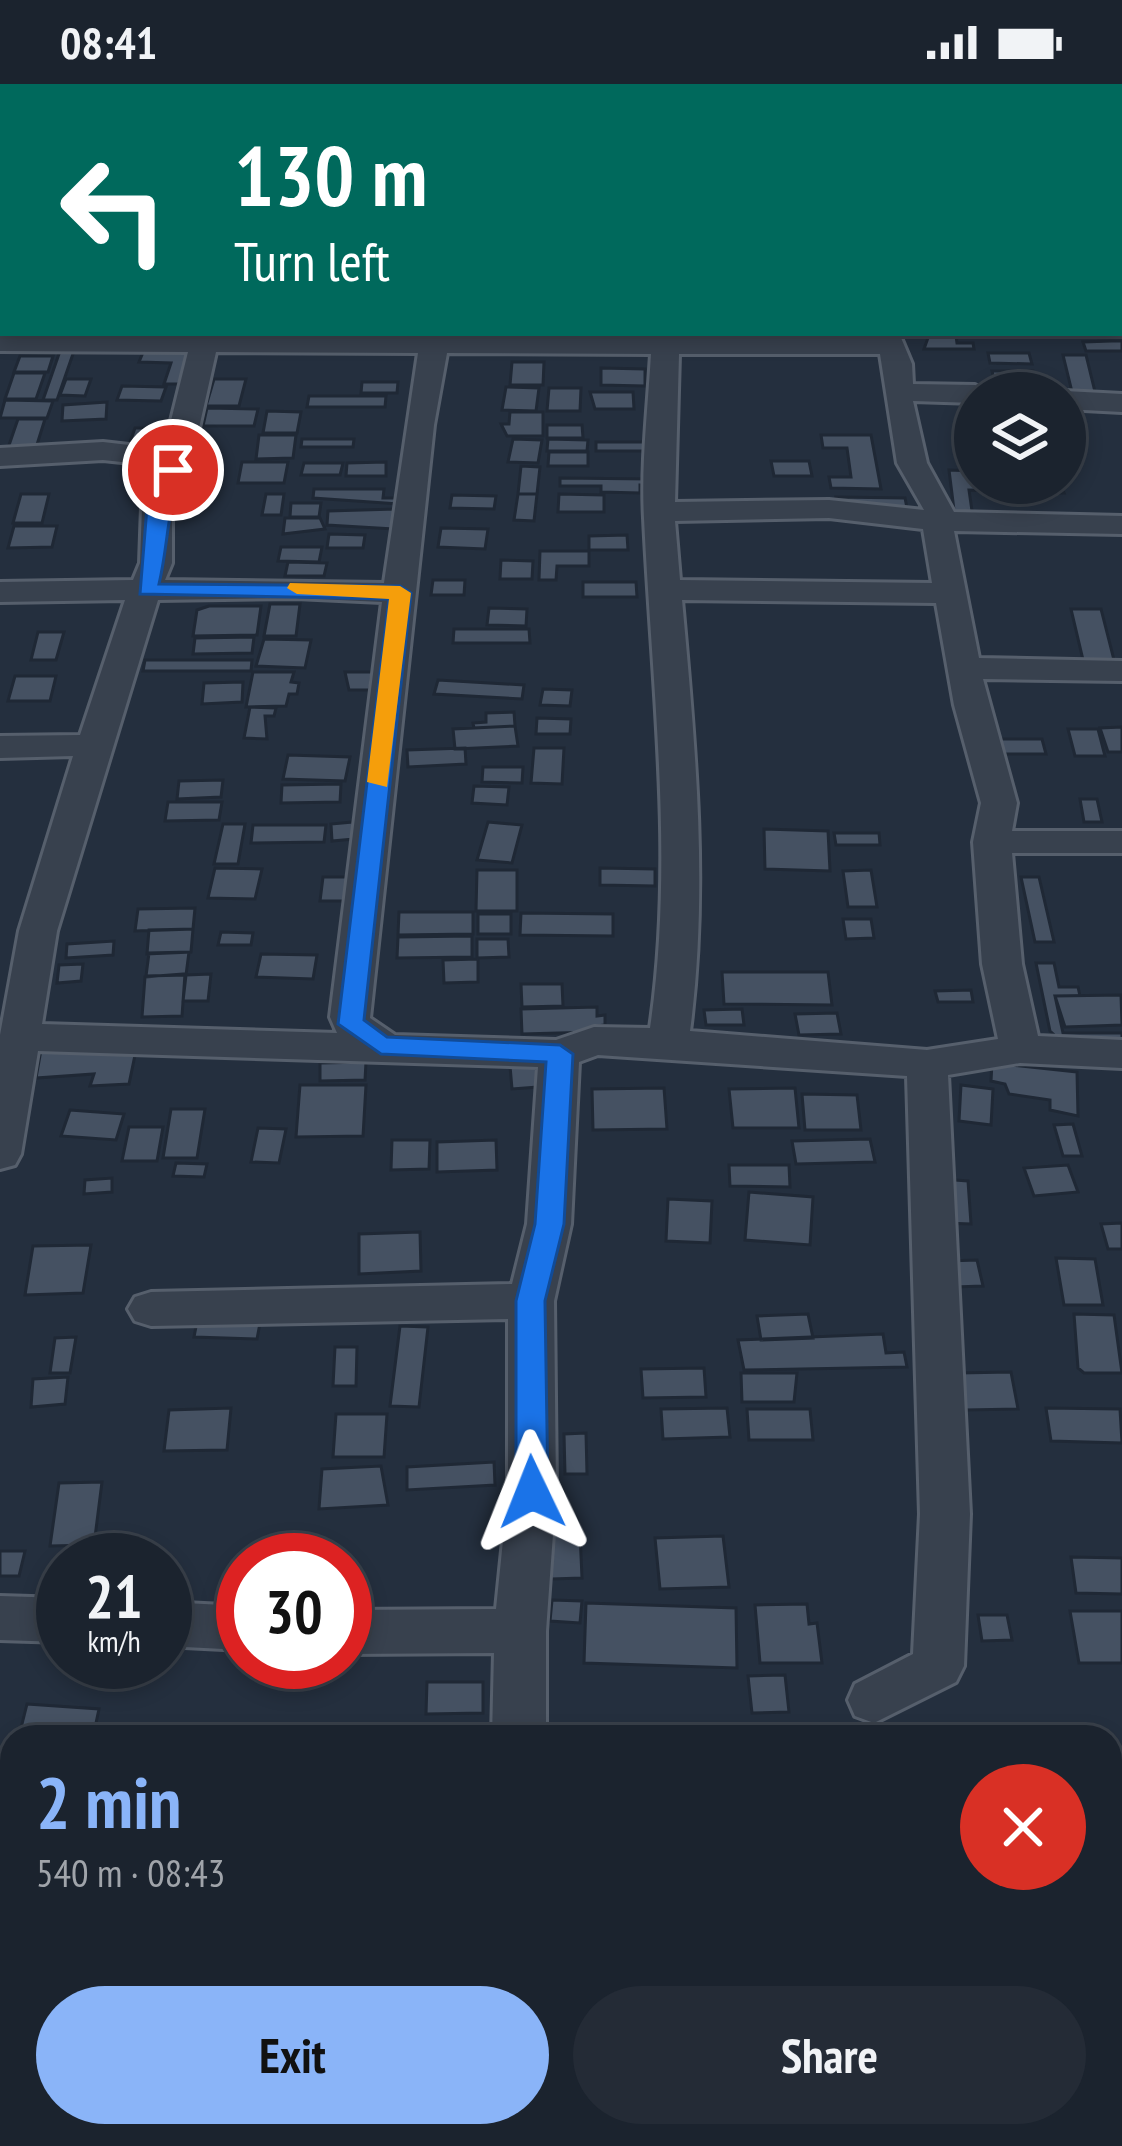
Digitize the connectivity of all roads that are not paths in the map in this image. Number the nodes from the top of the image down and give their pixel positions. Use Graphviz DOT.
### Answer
graph roads {
  1 [pos="250,336"];
  2 [pos="886,339"];
  3 [pos="292,340"];
  4 [pos="0,343"];
  5 [pos="434,345"];
  6 [pos="212,346"];
  7 [pos="665,348"];
  8 [pos="900,392"];
  9 [pos="954,393"];
  10 [pos="1086,401"];
  11 [pos="1122,403"];
  12 [pos="0,457"];
  13 [pos="177,460"];
  14 [pos="658,512"];
  15 [pos="937,521"];
  16 [pos="1122,525"];
  17 [pos="147,590"];
  18 [pos="667,590"];
  19 [pos="0,592"];
  20 [pos="400,593"];
  21 [pos="954,593"];
  22 [pos="965,668"];
  23 [pos="1122,671"];
  24 [pos="93,745"];
  25 [pos="0,747"];
  26 [pos="992,842"];
  27 [pos="1122,842"];
  28 [pos="19,933"];
  29 [pos="20,1037"];
  30 [pos="668,1042"];
  31 [pos="381,1045"];
  32 [pos="1019,1048"];
  33 [pos="560,1054"];
  34 [pos="1122,1054"];
  35 [pos="927,1064"];
  36 [pos="0,1154"];
  37 [pos="531,1301"];
  38 [pos="151,1309"];
  39 [pos="0,1618"];
  40 [pos="36,1619"];
  41 [pos="520,1631"];
  42 [pos="372,1632"];
  43 [pos="874,1700"];
  44 [pos="519,1725"];
  1 -- 6 [label="street"];
  2 -- 7 [label="street"];
  2 -- 8 [label="street"];
  3 -- 5 [label="street"];
  3 -- 6 [label="street"];
  4 -- 6 [label="street"];
  5 -- 7 [label="street"];
  5 -- 20 [label="street"];
  6 -- 13 [label="street"];
  7 -- 14 [label="street"];
  8 -- 9 [label="street"];
  8 -- 15 [label="street"];
  10 -- 11 [label="street"];
  12 -- 13 [label="street"];
  13 -- 17 [label="street"];
  14 -- 15 [label="street"];
  14 -- 18 [label="street"];
  15 -- 16 [label="street"];
  15 -- 21 [label="street"];
  17 -- 19 [label="street"];
  17 -- 20 [label="street"];
  17 -- 24 [label="street"];
  18 -- 21 [label="street"];
  18 -- 30 [label="street"];
  20 -- 31 [label="street"];
  21 -- 22 [label="street"];
  22 -- 23 [label="street"];
  22 -- 26 [label="street"];
  24 -- 25 [label="street"];
  24 -- 28 [label="street"];
  26 -- 27 [label="street"];
  26 -- 32 [label="street"];
  28 -- 29 [label="street"];
  29 -- 31 [label="street"];
  29 -- 36 [label="street"];
  30 -- 33 [label="street"];
  30 -- 35 [label="street"];
  31 -- 33 [label="street"];
  32 -- 34 [label="street"];
  32 -- 35 [label="street"];
  33 -- 37 [label="street"];
  35 -- 43 [label="street"];
  37 -- 38 [label="street"];
  37 -- 41 [label="street"];
  39 -- 40 [label="street"];
  41 -- 42 [label="street"];
  41 -- 44 [label="street"];
}
